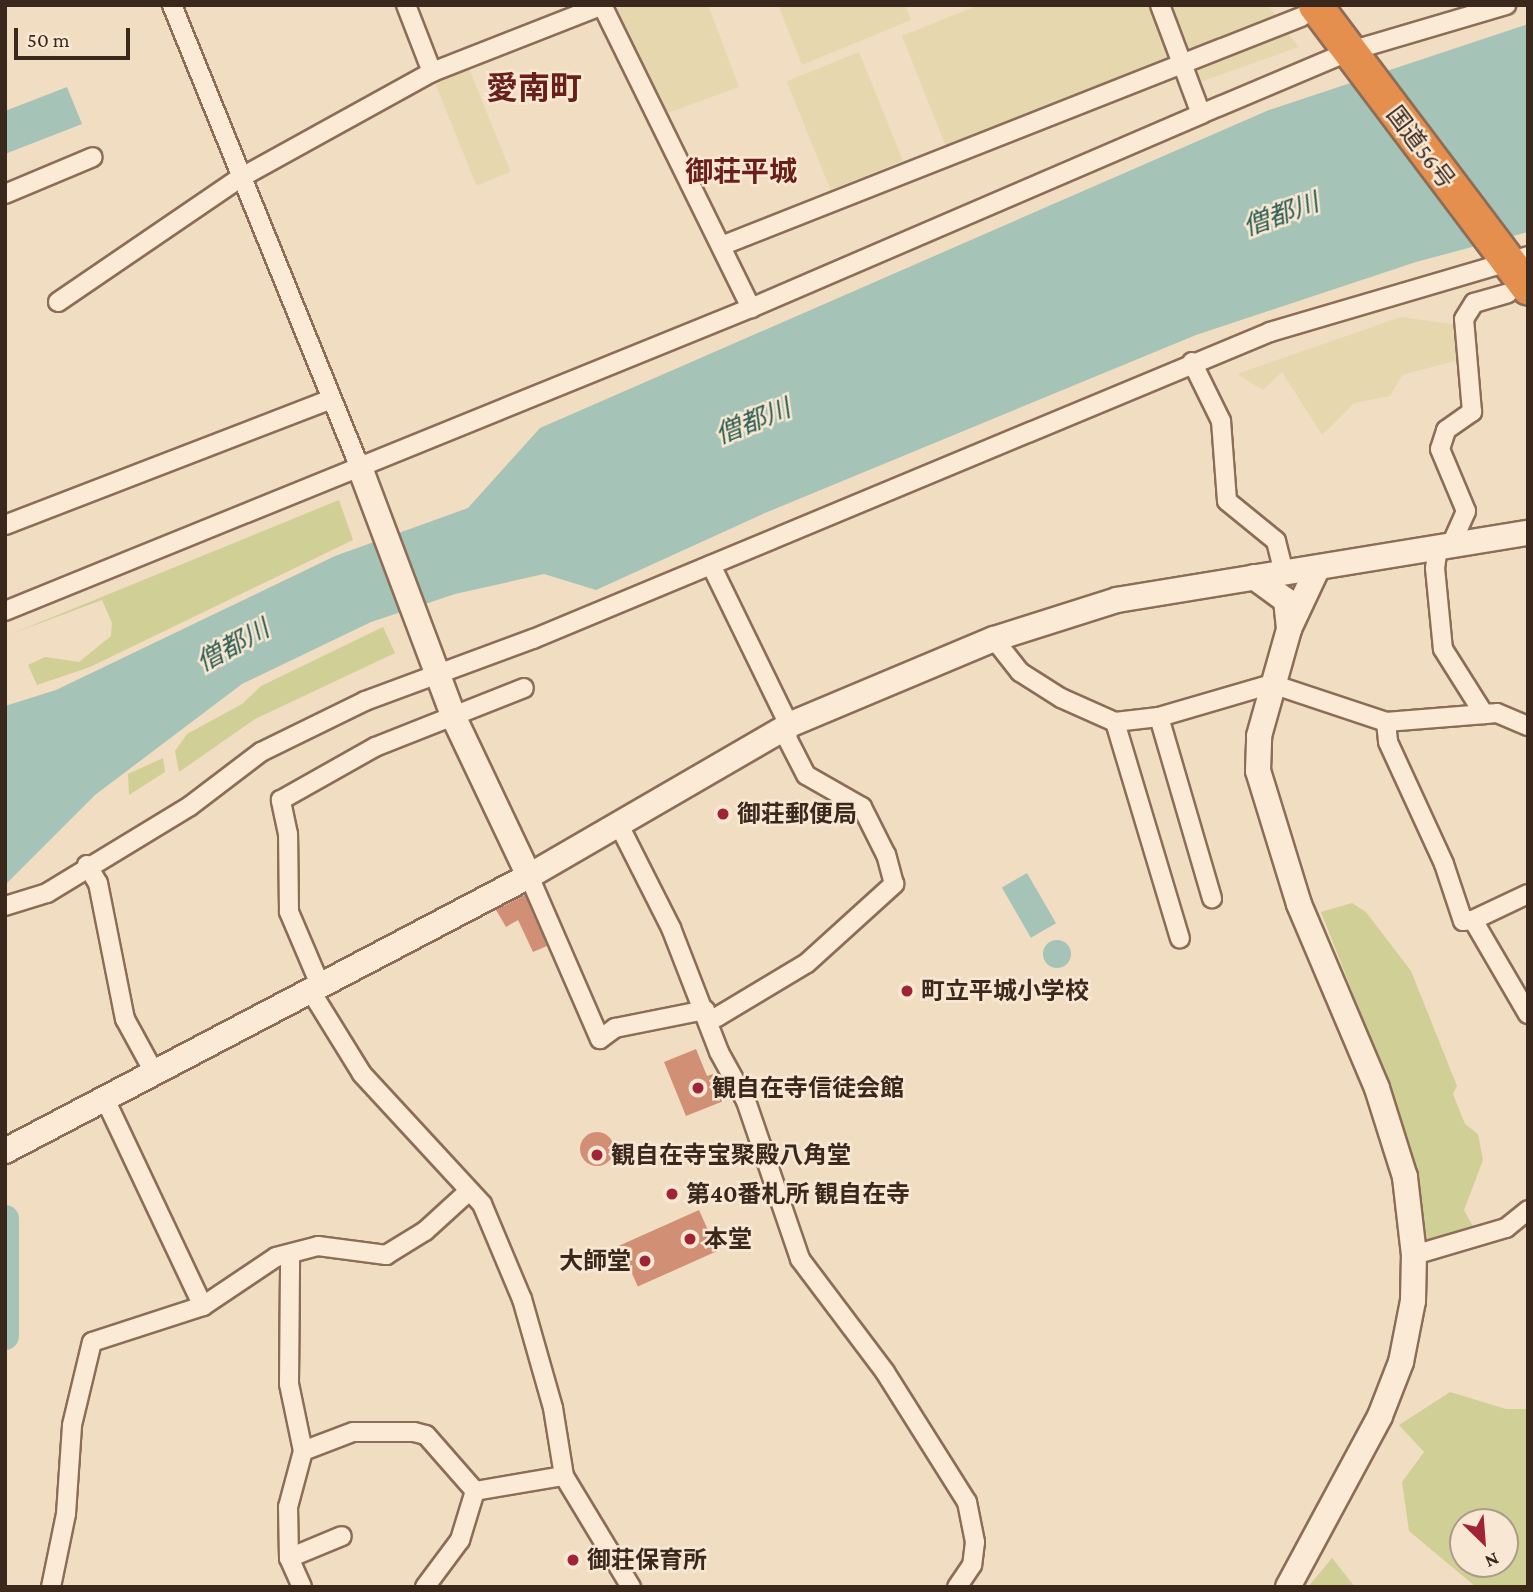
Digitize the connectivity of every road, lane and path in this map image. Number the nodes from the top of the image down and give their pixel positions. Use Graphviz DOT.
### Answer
graph roads {
  1 [pos="172,5"];
  2 [pos="406,5"];
  3 [pos="602,5"];
  4 [pos="1160,5"];
  5 [pos="1506,5"];
  6 [pos="1308,11"];
  7 [pos="1357,61"];
  8 [pos="1183,66"];
  9 [pos="432,72"];
  10 [pos="1201,114"];
  11 [pos="93,157"];
  12 [pos="240,178"];
  13 [pos="5,194"];
  14 [pos="721,246"];
  15 [pos="1516,272"];
  16 [pos="58,302"];
  17 [pos="751,309"];
  18 [pos="1192,362"];
  19 [pos="332,398"];
  20 [pos="360,469"];
  21 [pos="5,525"];
  22 [pos="1528,533"];
  23 [pos="1445,546"];
  24 [pos="711,565"];
  25 [pos="1318,567"];
  26 [pos="1284,572"];
  27 [pos="1254,577"];
  28 [pos="5,611"];
  29 [pos="1289,629"];
  30 [pos="995,639"];
  31 [pos="438,671"];
  32 [pos="1272,684"];
  33 [pos="524,688"];
  34 [pos="1484,713"];
  35 [pos="1159,717"];
  36 [pos="455,720"];
  37 [pos="1115,722"];
  38 [pos="1386,722"];
  39 [pos="789,725"];
  40 [pos="1528,726"];
  41 [pos="618,823"];
  42 [pos="87,865"];
  43 [pos="529,876"];
  44 [pos="1528,894"];
  45 [pos="1212,898"];
  46 [pos="5,906"];
  47 [pos="1473,920"];
  48 [pos="1180,938"];
  49 [pos="317,990"];
  50 [pos="707,1013"];
  51 [pos="1528,1014"];
  52 [pos="155,1074"];
  53 [pos="106,1099"];
  54 [pos="8,1149"];
  55 [pos="469,1191"];
  56 [pos="1528,1210"];
  57 [pos="1414,1255"];
  58 [pos="290,1258"];
  59 [pos="203,1306"];
  60 [pos="303,1451"];
  61 [pos="564,1476"];
  62 [pos="475,1491"];
  63 [pos="342,1536"];
  64 [pos="289,1558"];
  65 [pos="51,1587"];
  66 [pos="302,1587"];
  67 [pos="425,1587"];
  68 [pos="631,1587"];
  69 [pos="957,1587"];
  70 [pos="1288,1587"];
  1 -- 12 [label="street"];
  2 -- 9 [label="street"];
  3 -- 9 [label="street"];
  3 -- 14 [label="street"];
  4 -- 8 [label="street"];
  5 -- 7 [label="street"];
  6 -- 7 [label="highway, 国道56号"];
  6 -- 8 [label="street"];
  7 -- 10 [label="street"];
  7 -- 15 [label="highway, 国道56号"];
  8 -- 10 [label="street"];
  8 -- 14 [label="street"];
  9 -- 12 [label="street"];
  10 -- 17 [label="street"];
  11 -- 13 [label="street"];
  12 -- 16 [label="street"];
  12 -- 19 [label="street"];
  14 -- 17 [label="street"];
  15 -- 18 [label="street"];
  15 -- 23 [label="street"];
  17 -- 20 [label="street"];
  18 -- 24 [label="street"];
  18 -- 26 [label="street"];
  19 -- 20 [label="street"];
  19 -- 21 [label="street"];
  20 -- 28 [label="street"];
  20 -- 31 [label="street"];
  22 -- 23 [label="street"];
  23 -- 25 [label="street"];
  23 -- 34 [label="street"];
  24 -- 31 [label="street"];
  24 -- 39 [label="street"];
  25 -- 26 [label="street"];
  25 -- 29 [label="street"];
  26 -- 27 [label="street"];
  27 -- 29 [label="street"];
  27 -- 30 [label="street"];
  29 -- 32 [label="street"];
  30 -- 37 [label="street"];
  30 -- 39 [label="street"];
  31 -- 36 [label="street"];
  31 -- 42 [label="street"];
  32 -- 35 [label="street"];
  32 -- 38 [label="street"];
  32 -- 57 [label="street"];
  33 -- 36 [label="street"];
  34 -- 38 [label="street"];
  34 -- 40 [label="street"];
  35 -- 37 [label="street"];
  35 -- 45 [label="street"];
  36 -- 43 [label="street"];
  36 -- 49 [label="street"];
  37 -- 48 [label="street"];
  38 -- 47 [label="street"];
  39 -- 41 [label="street"];
  39 -- 50 [label="street"];
  41 -- 43 [label="street"];
  41 -- 50 [label="street"];
  42 -- 46 [label="street"];
  42 -- 52 [label="street"];
  43 -- 49 [label="street"];
  43 -- 50 [label="street"];
  44 -- 47 [label="street"];
  47 -- 51 [label="street"];
  49 -- 52 [label="street"];
  49 -- 55 [label="street"];
  50 -- 69 [label="street"];
  52 -- 53 [label="street"];
  53 -- 54 [label="street"];
  53 -- 59 [label="street"];
  55 -- 58 [label="street"];
  55 -- 61 [label="street"];
  56 -- 57 [label="street"];
  57 -- 70 [label="street"];
  58 -- 59 [label="street"];
  58 -- 60 [label="street"];
  59 -- 65 [label="street"];
  60 -- 62 [label="street"];
  60 -- 64 [label="street"];
  61 -- 62 [label="street"];
  61 -- 68 [label="street"];
  62 -- 67 [label="street"];
  63 -- 64 [label="street"];
  64 -- 66 [label="street"];
}
